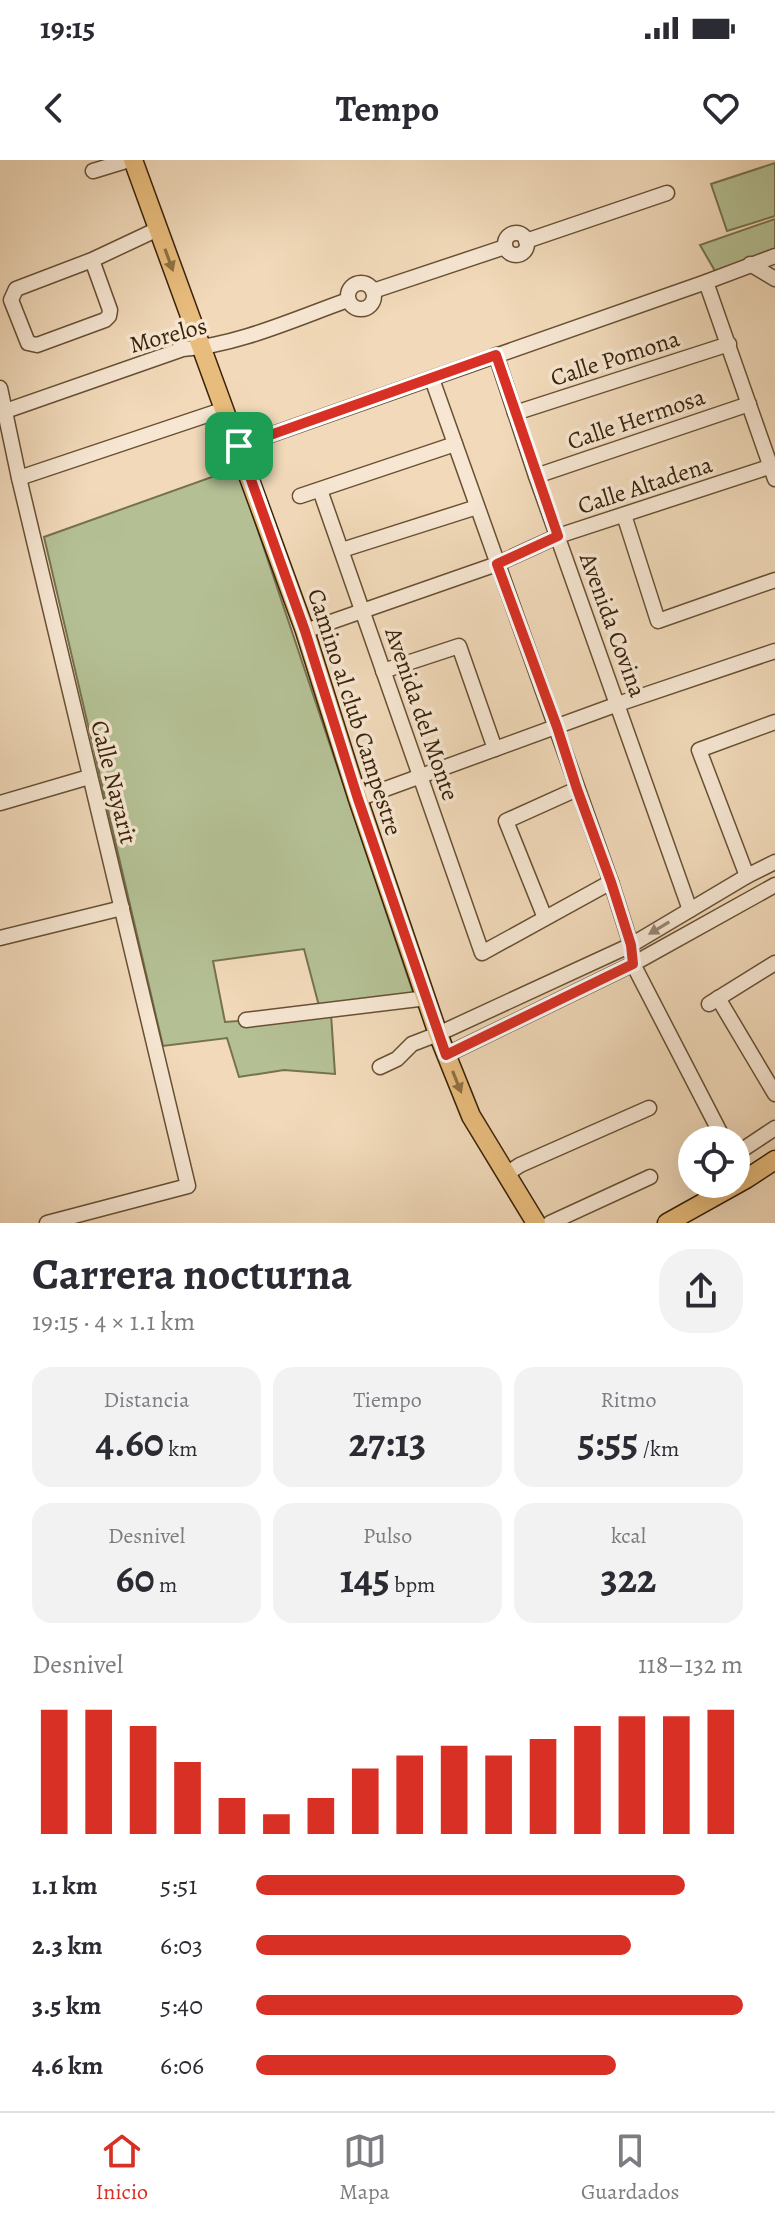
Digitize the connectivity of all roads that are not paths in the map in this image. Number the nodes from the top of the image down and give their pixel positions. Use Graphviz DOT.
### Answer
graph roads {
  1 [pos="131,160"];
  2 [pos="93,171"];
  3 [pos="667,193"];
  4 [pos="158,229"];
  5 [pos="775,256"];
  6 [pos="92,260"];
  7 [pos="750,264"];
  8 [pos="775,279"];
  9 [pos="706,282"];
  10 [pos="729,344"];
  11 [pos="201,348"];
  12 [pos="496,355"];
  13 [pos="432,379"];
  14 [pos="0,388"];
  15 [pos="749,404"];
  16 [pos="225,409"];
  17 [pos="3,412"];
  18 [pos="515,413"];
  19 [pos="455,444"];
  20 [pos="239,446"];
  21 [pos="774,470"];
  22 [pos="536,476"];
  23 [pos="19,478"];
  24 [pos="320,490"];
  25 [pos="300,496"];
  26 [pos="477,507"];
  27 [pos="624,515"];
  28 [pos="558,536"];
  29 [pos="342,550"];
  30 [pos="497,564"];
  31 [pos="775,580"];
  32 [pos="363,610"];
  33 [pos="305,631"];
  34 [pos="775,651"];
  35 [pos="383,671"];
  36 [pos="618,704"];
  37 [pos="775,722"];
  38 [pos="557,727"];
  39 [pos="495,749"];
  40 [pos="420,776"];
  41 [pos="89,777"];
  42 [pos="577,789"];
  43 [pos="358,799"];
  44 [pos="0,803"];
  45 [pos="775,862"];
  46 [pos="747,876"];
  47 [pos="611,882"];
  48 [pos="775,885"];
  49 [pos="122,908"];
  50 [pos="690,910"];
  51 [pos="545,918"];
  52 [pos="0,938"];
  53 [pos="631,945"];
  54 [pos="633,964"];
  55 [pos="774,966"];
  56 [pos="427,998"];
  57 [pos="246,1020"];
  58 [pos="438,1034"];
  59 [pos="446,1055"];
  60 [pos="380,1067"];
  61 [pos="775,1094"];
  62 [pos="649,1108"];
  63 [pos="717,1126"];
  64 [pos="775,1128"];
  65 [pos="750,1145"];
  66 [pos="775,1160"];
  67 [pos="775,1171"];
  68 [pos="506,1174"];
  69 [pos="650,1177"];
  70 [pos="750,1181"];
  71 [pos="750,1182"];
  72 [pos="718,1198"];
  73 [pos="724,1198"];
  74 [pos="69,1220"];
  75 [pos="47,1223"];
  76 [pos="536,1223"];
  77 [pos="550,1223"];
  78 [pos="667,1223"];
  79 [pos="685,1223"];
  1 -- 2 [label="street"];
  1 -- 4 [label="main road, Camino al club Campestre"];
  3 -- 11 [label="street, Morelos"];
  4 -- 6 [label="street"];
  4 -- 11 [label="main road, Camino al club Campestre, one-way"];
  5 -- 7 [label="street"];
  6 -- 6 [label="street"];
  7 -- 8 [label="street"];
  7 -- 9 [label="street"];
  9 -- 10 [label="street"];
  9 -- 12 [label="street"];
  10 -- 15 [label="street"];
  10 -- 18 [label="street, Calle Pomona"];
  11 -- 16 [label="main road, Camino al club Campestre"];
  11 -- 17 [label="street, Morelos"];
  12 -- 13 [label="street"];
  12 -- 18 [label="street, Avenida Covina"];
  13 -- 19 [label="street"];
  13 -- 20 [label="street"];
  14 -- 17 [label="street, Calle Nayarit"];
  15 -- 21 [label="street"];
  15 -- 22 [label="street, Calle Hermosa"];
  16 -- 20 [label="main road, Camino al club Campestre"];
  16 -- 23 [label="street"];
  17 -- 23 [label="street, Calle Nayarit"];
  18 -- 22 [label="street, Avenida Covina"];
  19 -- 24 [label="street"];
  19 -- 26 [label="street"];
  20 -- 33 [label="main road, Camino al club Campestre"];
  21 -- 27 [label="street, Calle Altadena"];
  22 -- 28 [label="street, Avenida Covina"];
  23 -- 41 [label="street, Calle Nayarit"];
  24 -- 25 [label="street"];
  24 -- 29 [label="street, Avenida del Monte"];
  26 -- 29 [label="street"];
  26 -- 30 [label="street"];
  27 -- 28 [label="street, Calle Altadena"];
  27 -- 31 [label="street"];
  28 -- 30 [label="street, Calle Altadena"];
  28 -- 36 [label="street, Avenida Covina"];
  29 -- 32 [label="street, Avenida del Monte"];
  30 -- 32 [label="street, Calle Altadena"];
  30 -- 38 [label="street"];
  32 -- 33 [label="street, Calle Altadena"];
  32 -- 35 [label="street, Avenida del Monte"];
  33 -- 43 [label="main road, Camino al club Campestre"];
  34 -- 36 [label="street"];
  35 -- 39 [label="street"];
  35 -- 40 [label="street, Avenida del Monte"];
  36 -- 38 [label="street"];
  36 -- 50 [label="street, Avenida Covina"];
  37 -- 46 [label="street"];
  38 -- 39 [label="street"];
  38 -- 42 [label="street"];
  39 -- 40 [label="street"];
  40 -- 43 [label="street"];
  40 -- 51 [label="street, Avenida del Monte"];
  41 -- 44 [label="street"];
  41 -- 49 [label="street, Calle Nayarit"];
  42 -- 47 [label="street"];
  42 -- 51 [label="street"];
  43 -- 56 [label="main road, Camino al club Campestre"];
  45 -- 46 [label="street"];
  46 -- 50 [label="street"];
  47 -- 51 [label="street"];
  47 -- 53 [label="street"];
  48 -- 54 [label="street"];
  49 -- 52 [label="street"];
  49 -- 74 [label="street, Calle Nayarit"];
  50 -- 53 [label="street, one-way"];
  53 -- 54 [label="street"];
  53 -- 58 [label="street"];
  54 -- 59 [label="street"];
  54 -- 63 [label="street"];
  55 -- 61 [label="street"];
  56 -- 57 [label="street"];
  56 -- 58 [label="main road, Camino al club Campestre"];
  58 -- 59 [label="main road, Camino al club Campestre"];
  58 -- 60 [label="street"];
  59 -- 68 [label="main road, Camino al club Campestre, one-way"];
  62 -- 68 [label="street"];
  64 -- 65 [label="street"];
  66 -- 70 [label="main road"];
  67 -- 71 [label="main road"];
  68 -- 76 [label="main road, Camino al club Campestre"];
  69 -- 77 [label="street"];
  72 -- 78 [label="main road"];
  73 -- 79 [label="main road"];
  74 -- 75 [label="street"];
}
